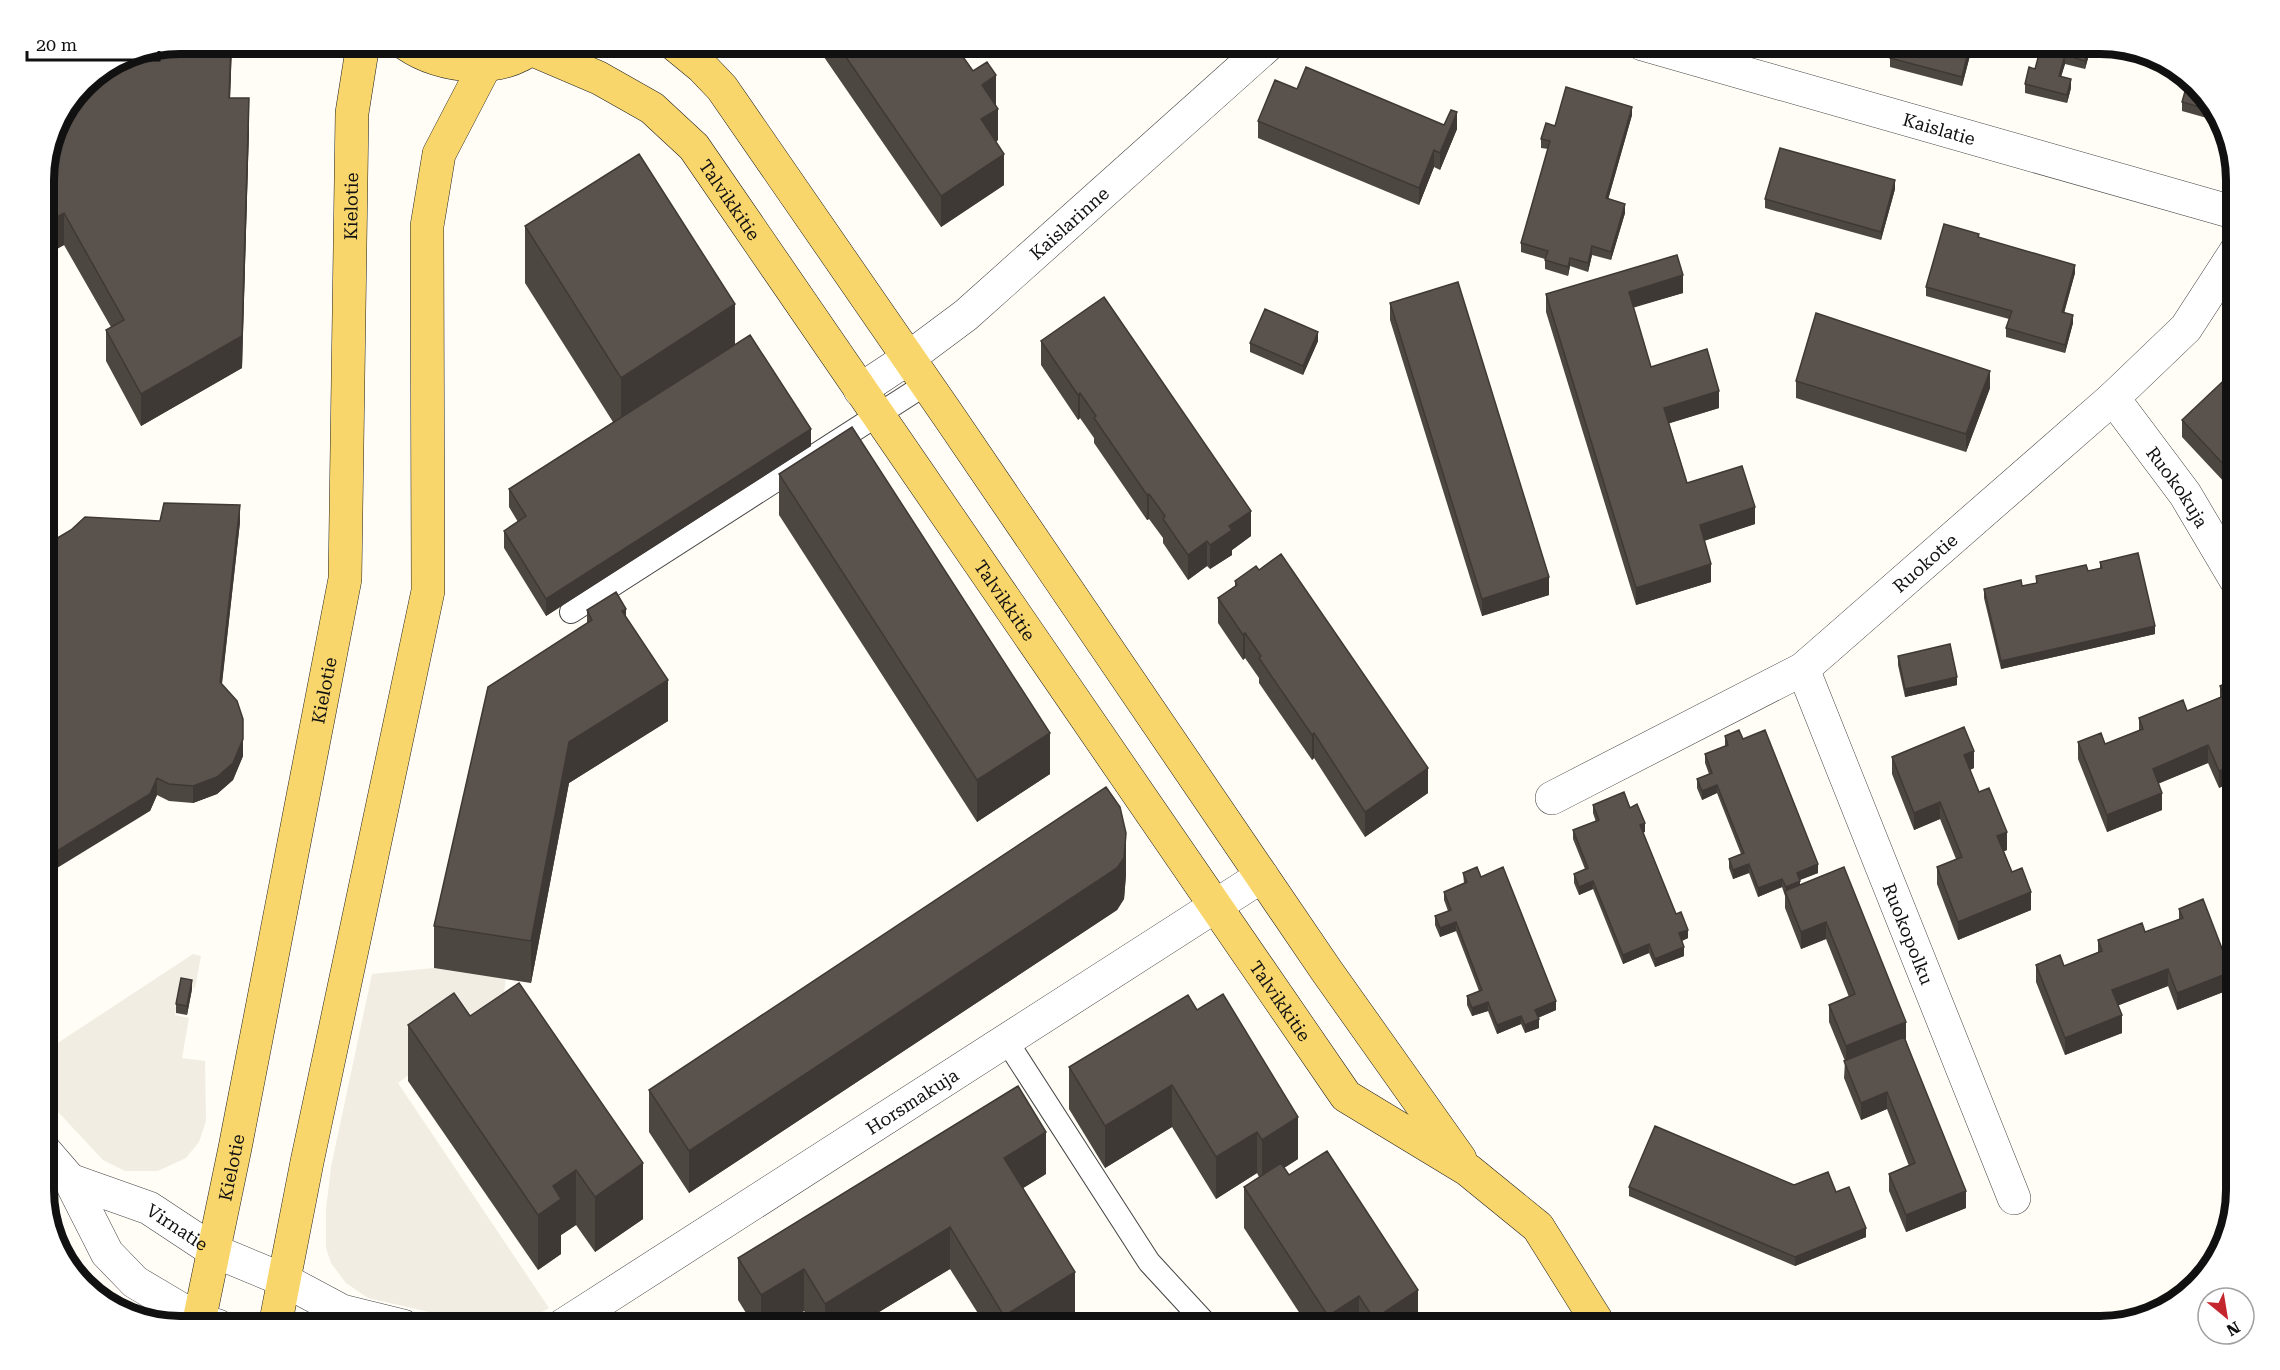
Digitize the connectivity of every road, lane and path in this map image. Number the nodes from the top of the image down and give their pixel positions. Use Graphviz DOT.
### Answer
graph roads {
  1 [pos="361,54"];
  2 [pos="426,54"];
  3 [pos="522,54"];
  4 [pos="550,54"];
  5 [pos="686,54"];
  6 [pos="1258,54"];
  7 [pos="1677,54"];
  8 [pos="486,64"];
  9 [pos="2226,210"];
  10 [pos="2226,266"];
  11 [pos="916,372"];
  12 [pos="2113,398"];
  13 [pos="869,403"];
  14 [pos="2226,563"];
  15 [pos="571,612"];
  16 [pos="1803,669"];
  17 [pos="1552,798"];
  18 [pos="1262,876"];
  19 [pos="1216,906"];
  20 [pos="1006,1040"];
  21 [pos="54,1162"];
  22 [pos="1468,1170"];
  23 [pos="70,1180"];
  24 [pos="2014,1198"];
  25 [pos="214,1251"];
  26 [pos="284,1280"];
  27 [pos="192,1316"];
  28 [pos="206,1316"];
  29 [pos="277,1316"];
  30 [pos="362,1316"];
  31 [pos="578,1316"];
  32 [pos="1199,1316"];
  33 [pos="1594,1316"];
  1 -- 25 [label="main road, Kielotie"];
  2 -- 8 [label="main road"];
  3 -- 8 [label="main road"];
  4 -- 13 [label="main road, Talvikkitie"];
  5 -- 11 [label="main road, Talvikkitie"];
  6 -- 11 [label="street, Kaislarinne"];
  7 -- 9 [label="street, Kaislatie"];
  8 -- 26 [label="main road"];
  10 -- 12 [label="street, Ruokotie"];
  11 -- 13 [label="street, Kaislarinne"];
  11 -- 18 [label="main road, Talvikkitie"];
  12 -- 14 [label="street, Ruokokuja"];
  12 -- 16 [label="street, Ruokotie"];
  13 -- 15 [label="lane"];
  13 -- 19 [label="main road, Talvikkitie"];
  16 -- 17 [label="street, Ruokotie"];
  16 -- 24 [label="street, Ruokopolku"];
  18 -- 19 [label="street, Horsmakuja"];
  18 -- 22 [label="main road, Talvikkitie"];
  19 -- 20 [label="street, Horsmakuja"];
  19 -- 22 [label="main road, Talvikkitie"];
  20 -- 31 [label="street, Horsmakuja"];
  20 -- 32 [label="lane"];
  21 -- 23 [label="street, Virnatie"];
  22 -- 33 [label="main road, Talvikkitie"];
  23 -- 25 [label="street, Virnatie"];
  23 -- 27 [label="street, Virnatie"];
  25 -- 26 [label="street, Virnatie"];
  25 -- 28 [label="main road, Kielotie"];
  26 -- 29 [label="main road"];
  26 -- 30 [label="street"];
}
